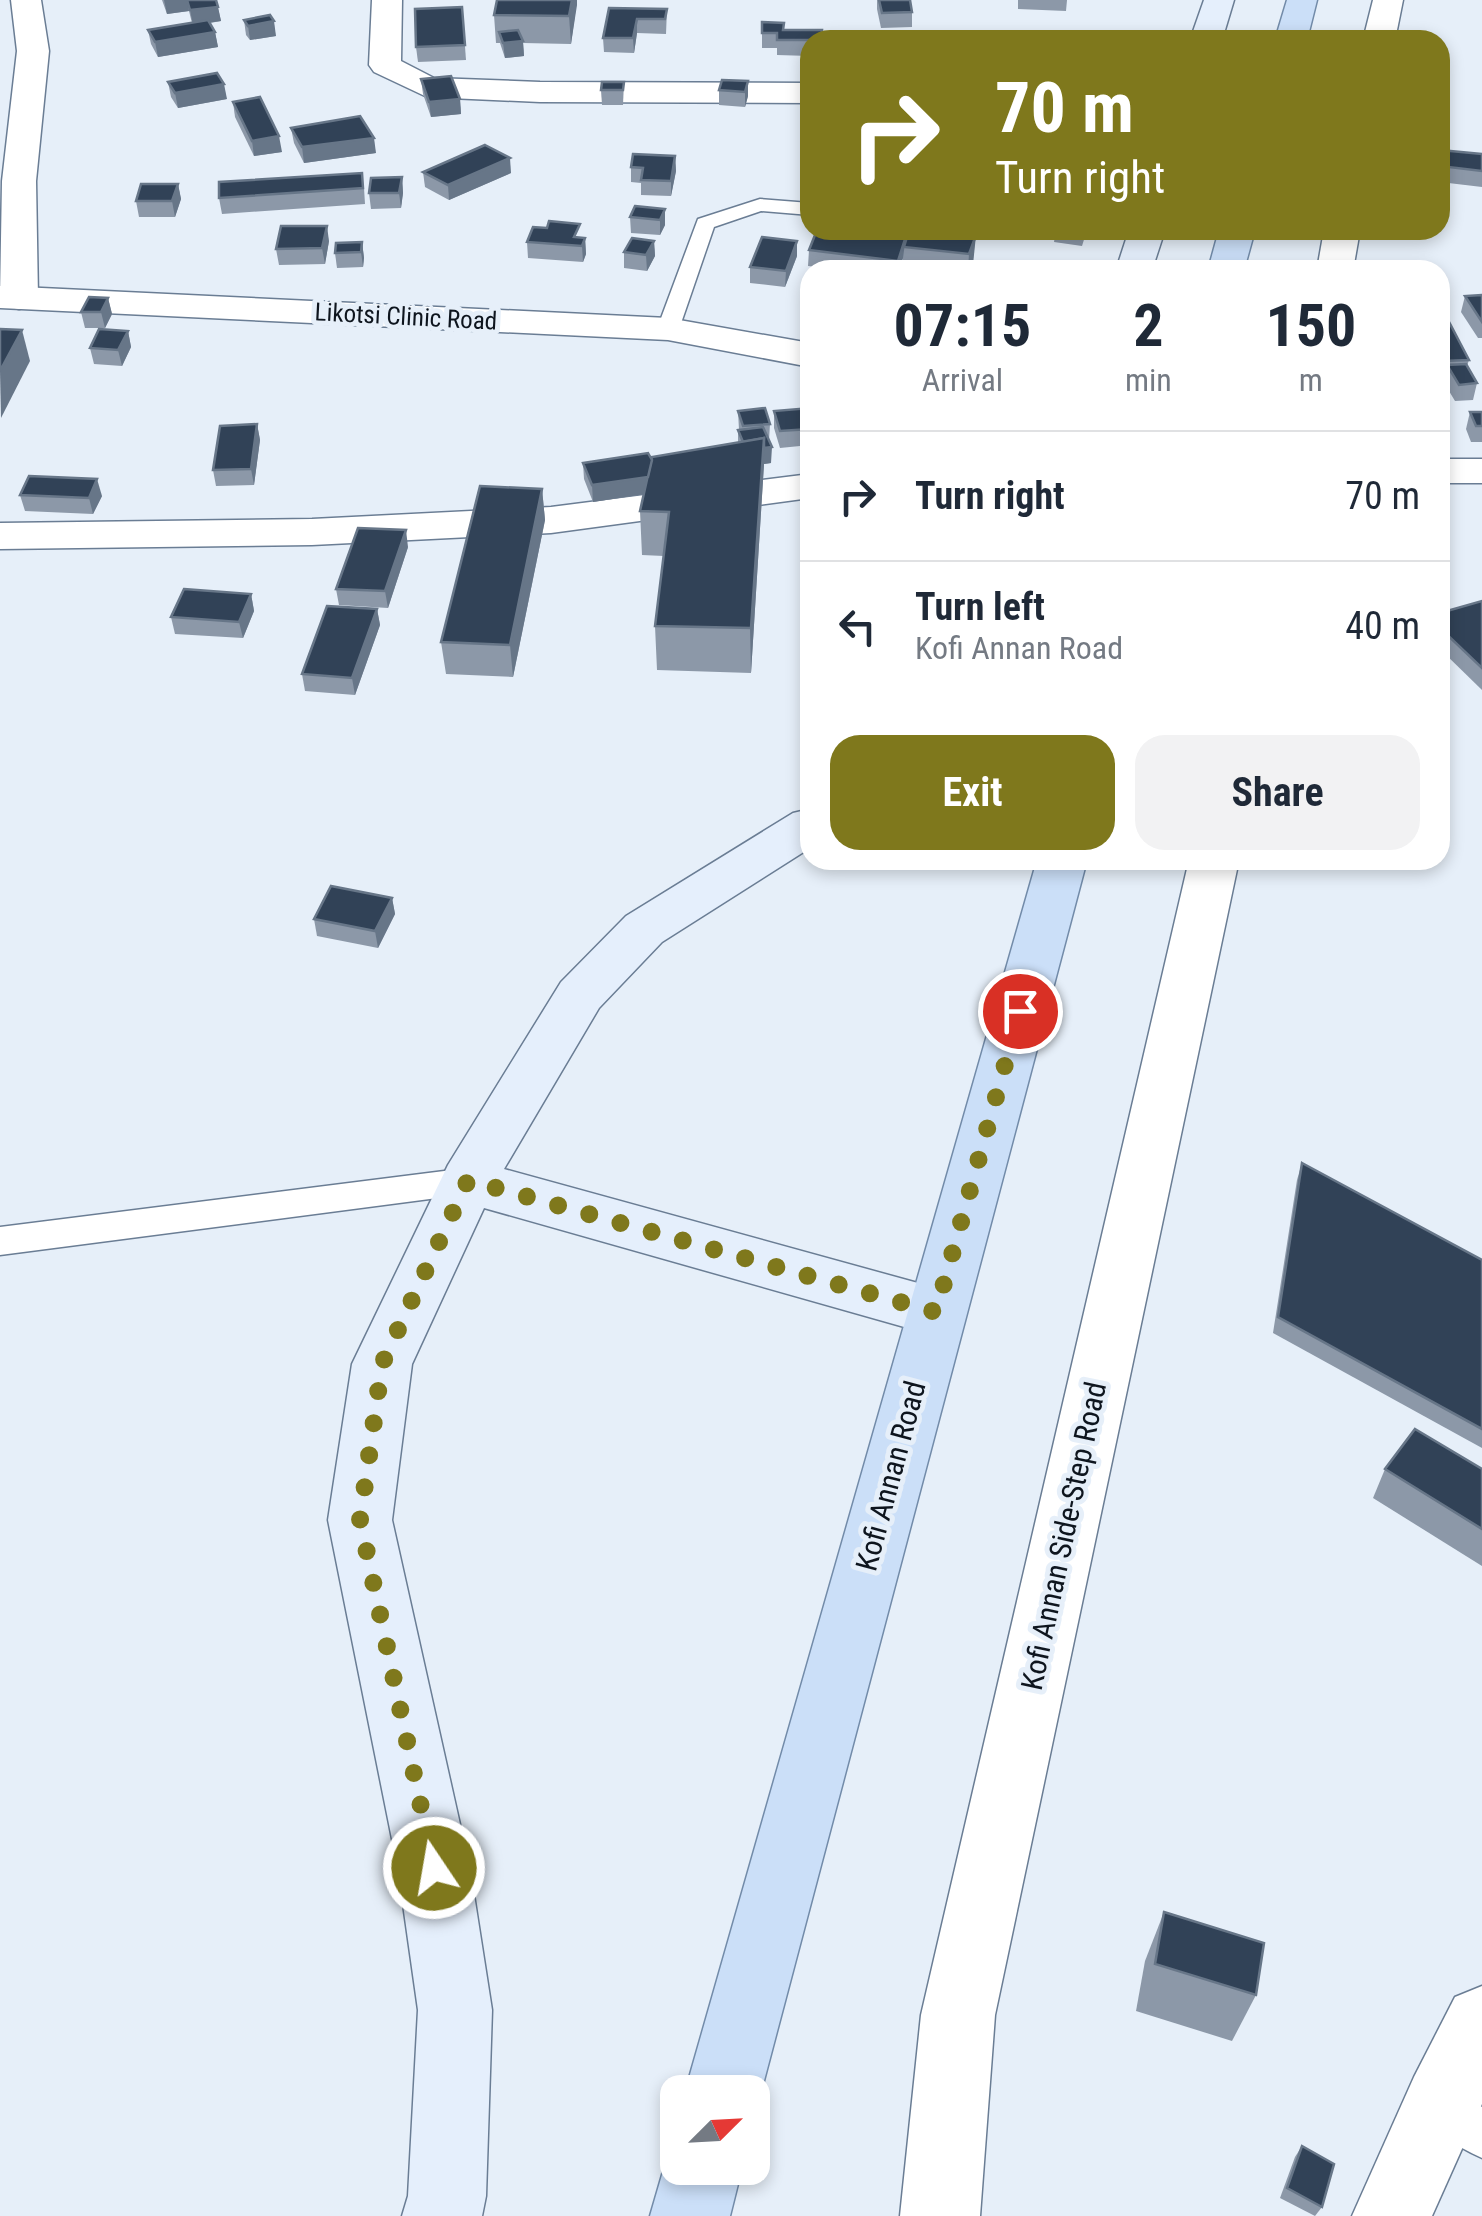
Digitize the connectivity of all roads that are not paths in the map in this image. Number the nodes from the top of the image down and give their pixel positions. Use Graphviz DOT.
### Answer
graph roads {
  1 [pos="26,0"];
  2 [pos="388,0"];
  3 [pos="1219,0"];
  4 [pos="1302,0"];
  5 [pos="1388,0"];
  6 [pos="1209,30"];
  7 [pos="1294,30"];
  8 [pos="1381,30"];
  9 [pos="800,93"];
  10 [pos="800,208"];
  11 [pos="10,297"];
  12 [pos="668,329"];
  13 [pos="800,354"];
  14 [pos="1450,471"];
  15 [pos="1482,471"];
  16 [pos="800,487"];
  17 [pos="0,536"];
  18 [pos="800,830"];
  19 [pos="1059,870"];
  20 [pos="1212,870"];
  21 [pos="468,1180"];
  22 [pos="0,1241"];
  23 [pos="936,1312"];
  24 [pos="1482,2024"];
  25 [pos="728,2075"];
  26 [pos="1461,2119"];
  27 [pos="698,2185"];
  28 [pos="442,2216"];
  29 [pos="690,2216"];
  30 [pos="940,2216"];
  31 [pos="1392,2216"];
  1 -- 11 [label="street"];
  2 -- 9 [label="street"];
  3 -- 6 [label="main road"];
  4 -- 7 [label="main road"];
  5 -- 8 [label="street"];
  10 -- 12 [label="lane"];
  11 -- 12 [label="street, Likotsi Clinic Road"];
  12 -- 13 [label="street, Likotsi Clinic Road"];
  14 -- 15 [label="street"];
  16 -- 17 [label="street"];
  18 -- 21 [label="main road"];
  19 -- 23 [label="main road, Kofi Annan Road"];
  20 -- 30 [label="street, Kofi Annan Side-Step Road"];
  21 -- 22 [label="lane"];
  21 -- 23 [label="main road"];
  21 -- 28 [label="main road"];
  23 -- 25 [label="main road, Kofi Annan Road"];
  24 -- 26 [label="street"];
  26 -- 31 [label="street"];
  27 -- 29 [label="main road"];
}
